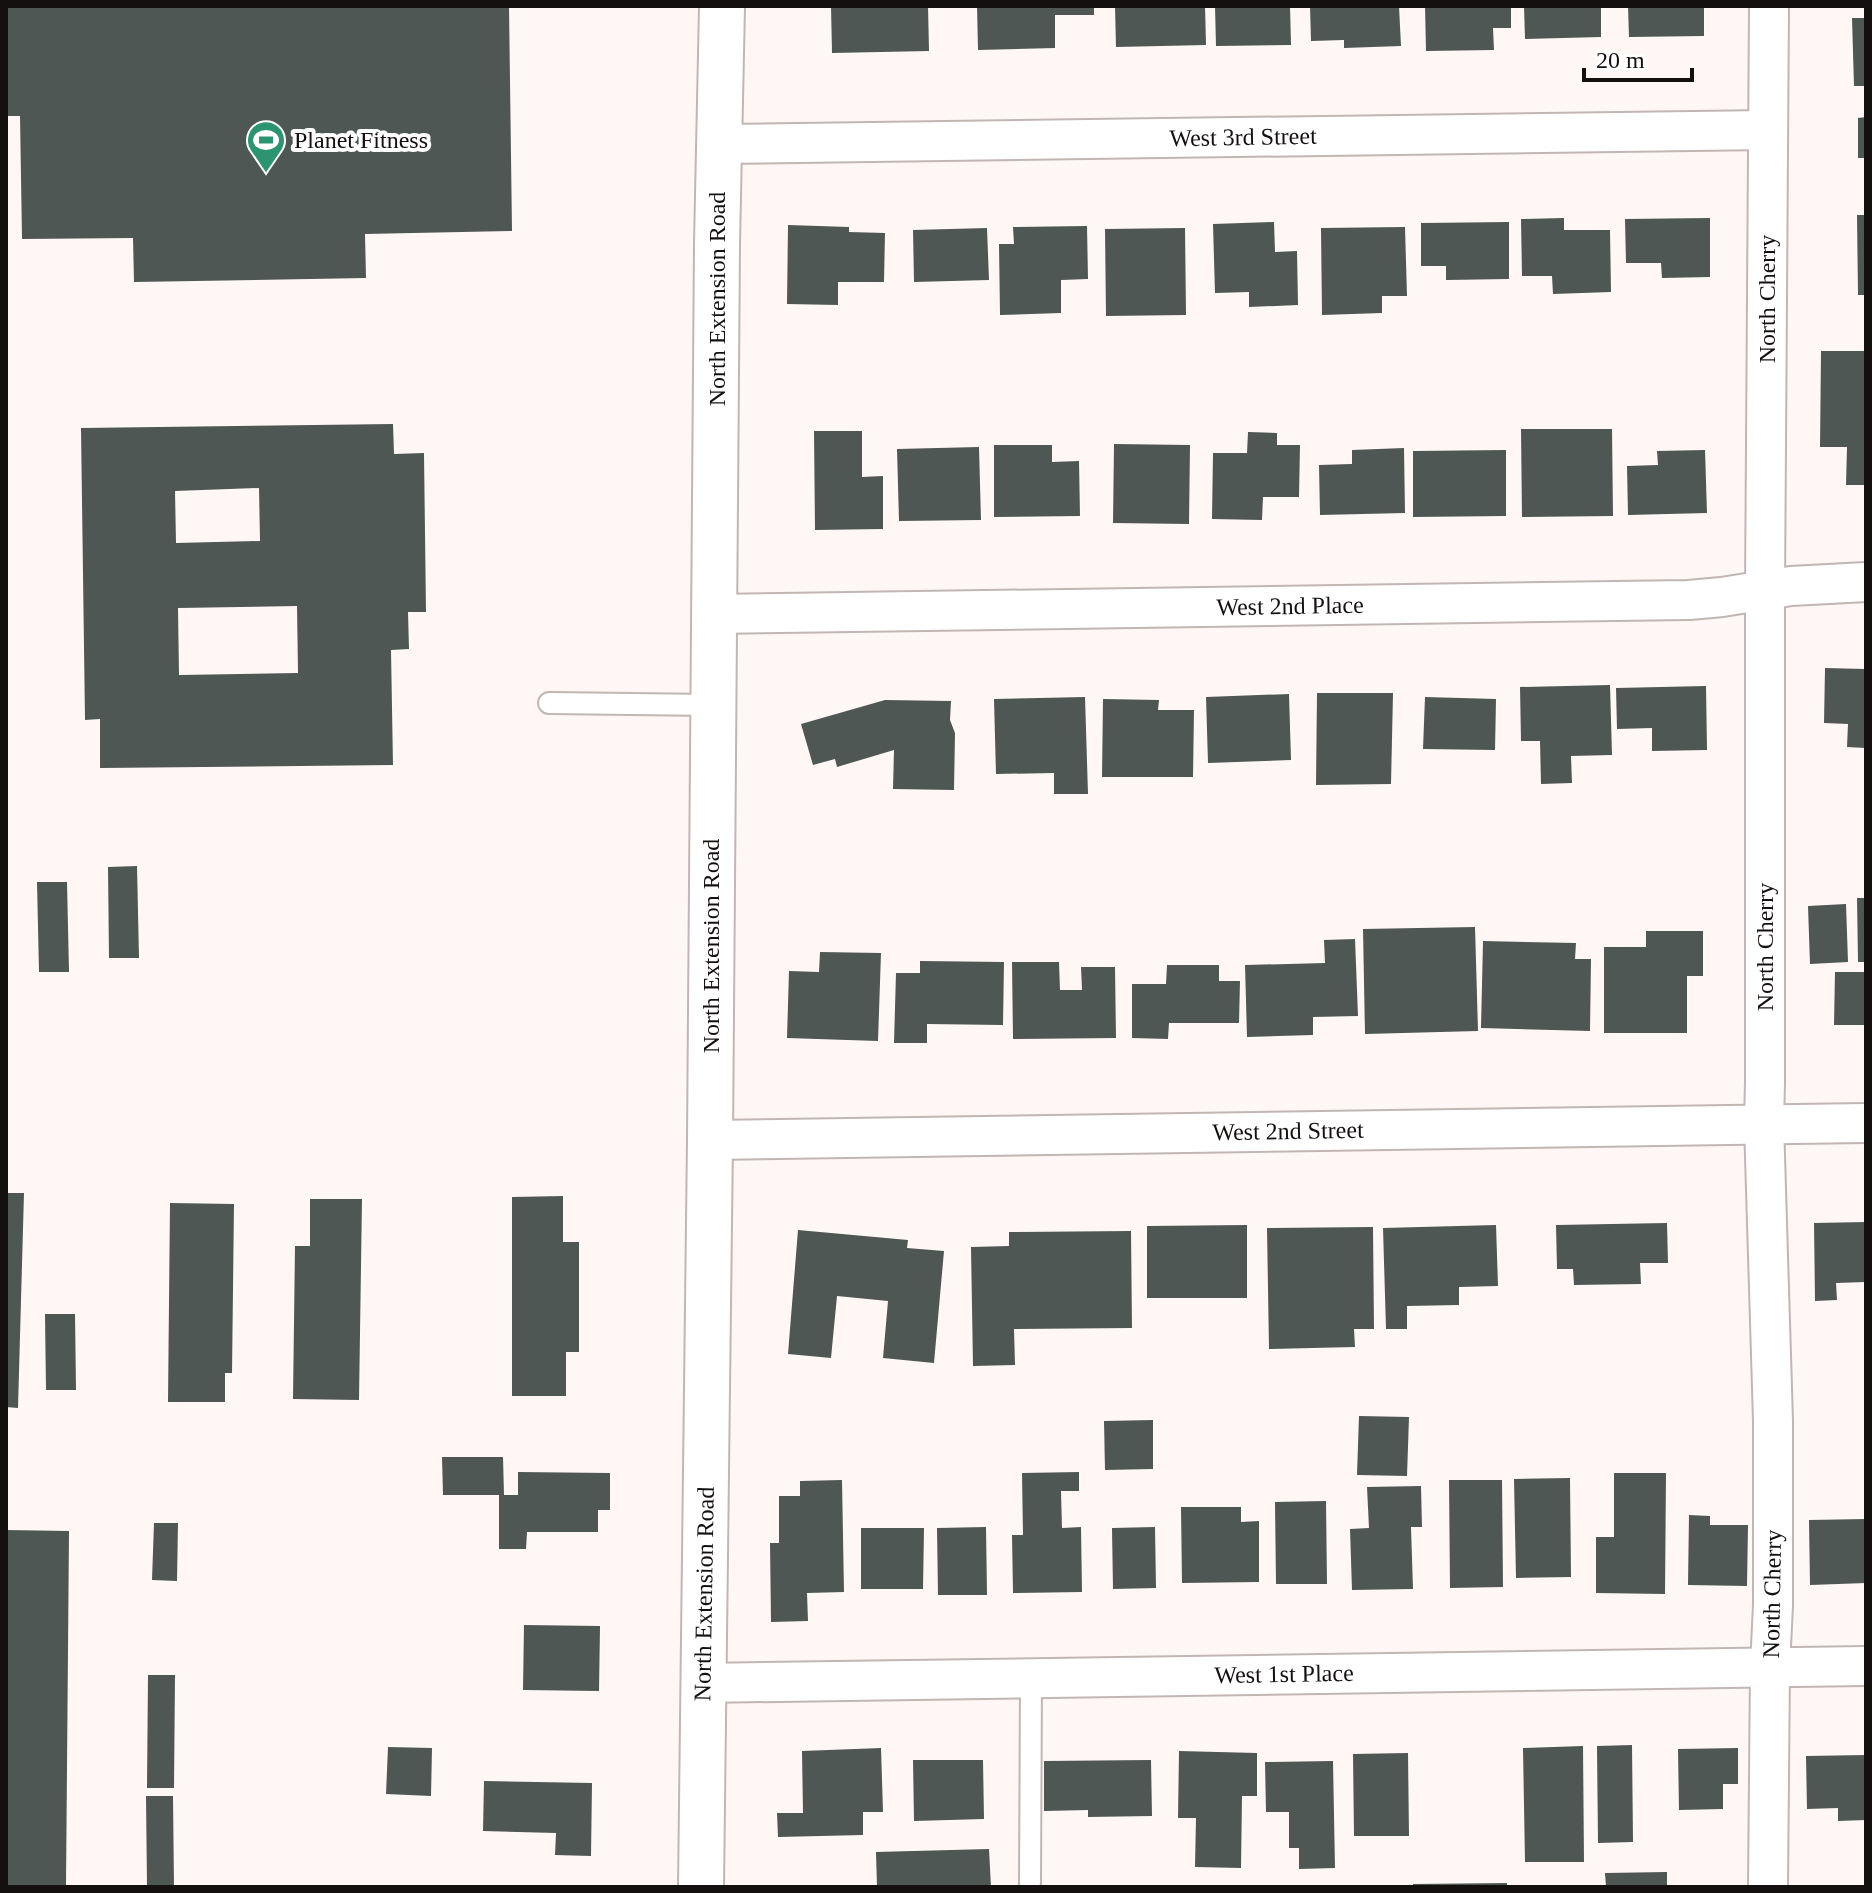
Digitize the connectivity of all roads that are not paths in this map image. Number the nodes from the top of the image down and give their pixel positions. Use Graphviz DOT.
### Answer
graph roads {
  1 [pos="722,6"];
  2 [pos="1769,6"];
  3 [pos="1768,130"];
  4 [pos="719,144"];
  5 [pos="1866,582"];
  6 [pos="1765,591"];
  7 [pos="713,614"];
  8 [pos="549,703"];
  9 [pos="713,705"];
  10 [pos="1764,1123"];
  11 [pos="1866,1123"];
  12 [pos="710,1140"];
  13 [pos="1866,1666"];
  14 [pos="1770,1667"];
  15 [pos="1031,1678"];
  16 [pos="702,1683"];
  17 [pos="1030,1883"];
  18 [pos="701,1887"];
  19 [pos="1768,1887"];
  1 -- 4 [label="street, North Extension Road"];
  2 -- 3 [label="street, North Cherry"];
  3 -- 4 [label="street, West 3rd Street"];
  3 -- 6 [label="street, North Cherry"];
  4 -- 7 [label="street, North Extension Road"];
  5 -- 6 [label="street, West 2nd Place"];
  6 -- 7 [label="street, West 2nd Place"];
  6 -- 10 [label="street, North Cherry"];
  7 -- 9 [label="street, North Extension Road"];
  8 -- 9 [label="lane"];
  9 -- 12 [label="street, North Extension Road"];
  10 -- 11 [label="street, West 2nd Street"];
  10 -- 12 [label="street, West 2nd Street"];
  10 -- 14 [label="street, North Cherry"];
  12 -- 16 [label="street, North Extension Road"];
  13 -- 14 [label="street, West 1st Place"];
  14 -- 15 [label="street, West 1st Place"];
  14 -- 19 [label="street, North Cherry"];
  15 -- 16 [label="street, West 1st Place"];
  15 -- 17 [label="lane"];
  16 -- 18 [label="street, North Extension Road"];
}
